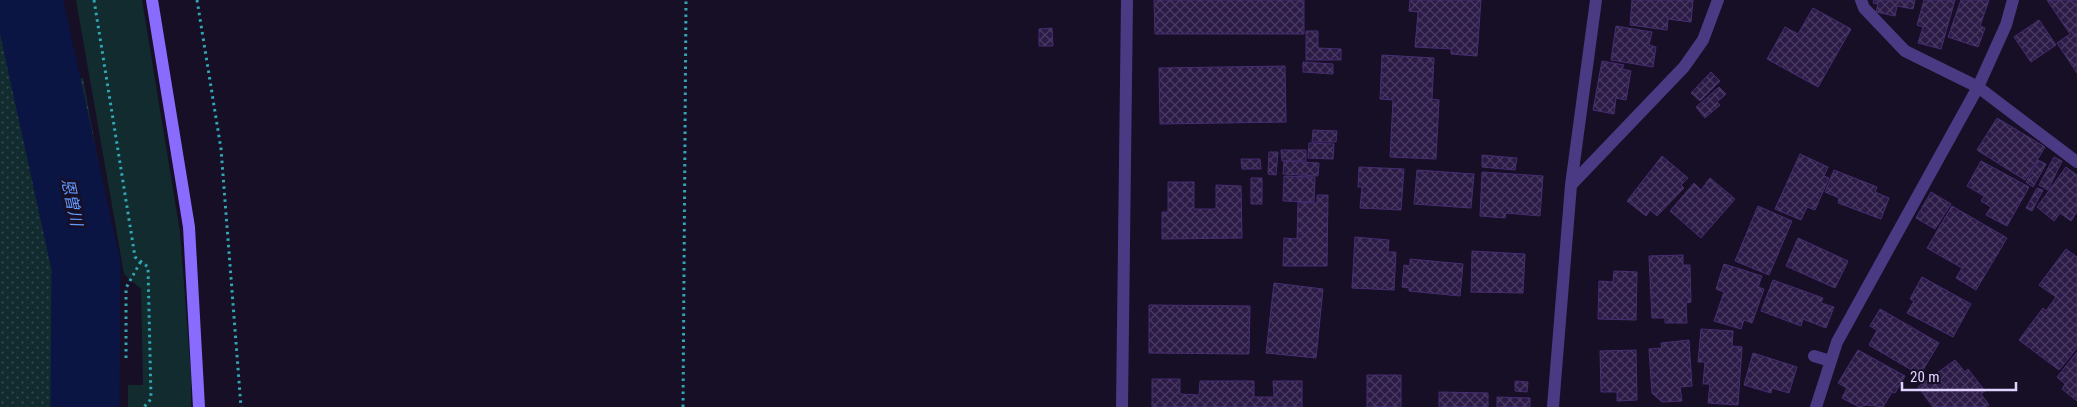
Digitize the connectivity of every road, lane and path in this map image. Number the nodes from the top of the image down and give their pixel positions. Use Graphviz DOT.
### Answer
graph roads {
  1 [pos="94,0"];
  2 [pos="152,0"];
  3 [pos="197,0"];
  4 [pos="686,0"];
  5 [pos="1127,0"];
  6 [pos="1596,0"];
  7 [pos="1718,0"];
  8 [pos="1861,0"];
  9 [pos="2012,0"];
  10 [pos="1978,87"];
  11 [pos="2077,162"];
  12 [pos="1571,185"];
  13 [pos="141,261"];
  14 [pos="1814,356"];
  15 [pos="126,358"];
  16 [pos="1830,361"];
  17 [pos="144,407"];
  18 [pos="199,407"];
  19 [pos="241,407"];
  20 [pos="682,407"];
  21 [pos="1122,407"];
  22 [pos="1553,407"];
  23 [pos="1816,407"];
  1 -- 13 [label="path"];
  2 -- 18 [label="street"];
  3 -- 19 [label="path"];
  4 -- 20 [label="path"];
  5 -- 21 [label="street"];
  6 -- 12 [label="street"];
  7 -- 12 [label="street"];
  8 -- 10 [label="street"];
  9 -- 10 [label="street"];
  10 -- 11 [label="street"];
  10 -- 16 [label="street"];
  12 -- 22 [label="street"];
  13 -- 15 [label="path"];
  13 -- 17 [label="path"];
  14 -- 16 [label="street"];
  16 -- 23 [label="street"];
}
